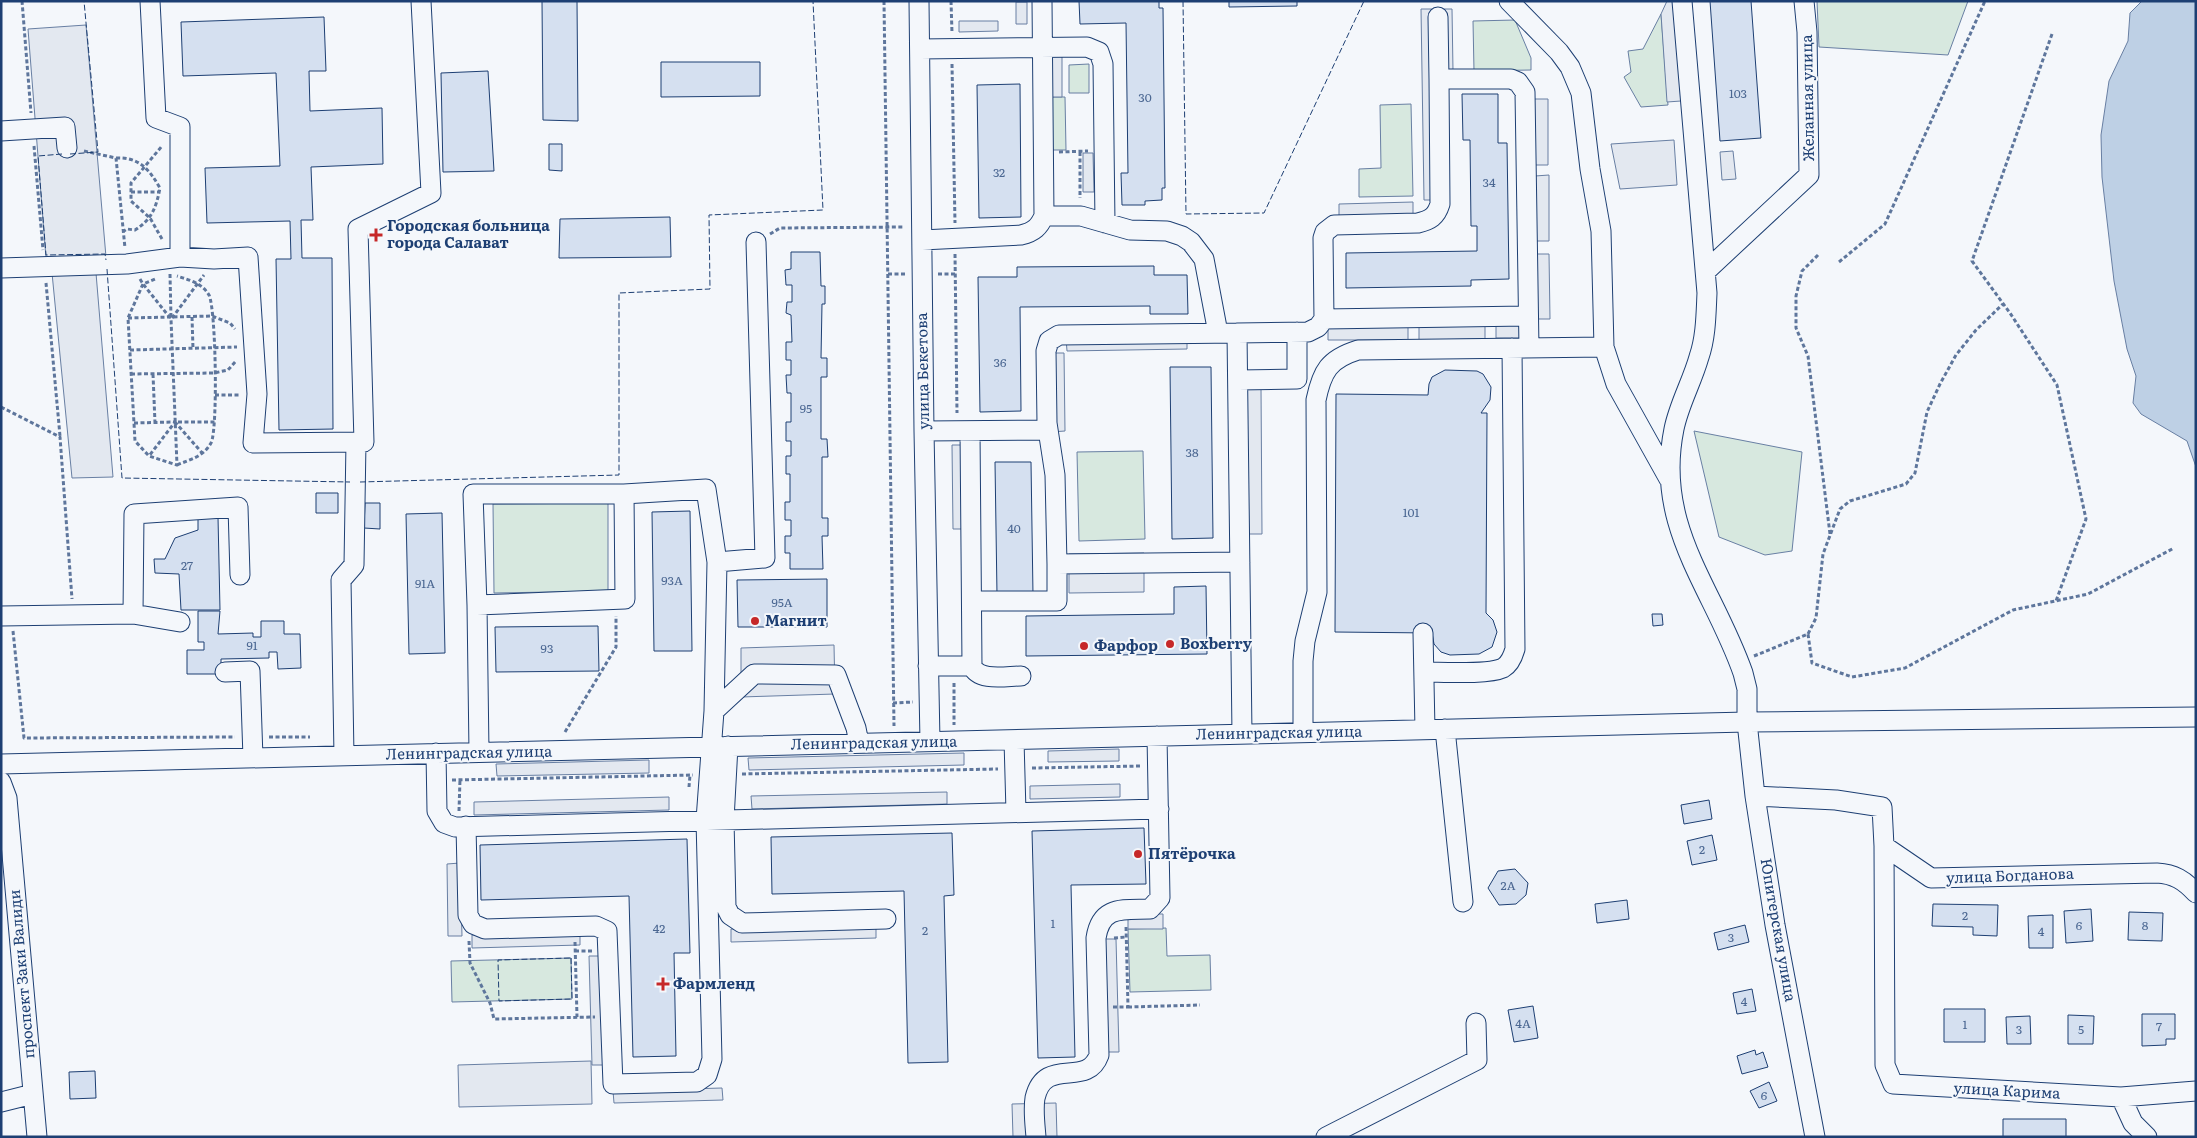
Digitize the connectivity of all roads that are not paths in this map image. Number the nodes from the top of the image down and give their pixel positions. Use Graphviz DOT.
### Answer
graph roads {
  1 [pos="150,1"];
  2 [pos="421,1"];
  3 [pos="919,1"];
  4 [pos="1042,1"];
  5 [pos="1509,1"];
  6 [pos="1682,1"];
  7 [pos="1804,1"];
  8 [pos="1438,17"];
  9 [pos="1043,47"];
  10 [pos="920,49"];
  11 [pos="1439,79"];
  12 [pos="1,131"];
  13 [pos="67,148"];
  14 [pos="1044,216"];
  15 [pos="1105,223"];
  16 [pos="922,234"];
  17 [pos="756,242"];
  18 [pos="174,263"];
  19 [pos="1,268"];
  20 [pos="1706,271"];
  21 [pos="1528,316"];
  22 [pos="1324,319"];
  23 [pos="1297,332"];
  24 [pos="1218,333"];
  25 [pos="1238,333"];
  26 [pos="1604,347"];
  27 [pos="1520,348"];
  28 [pos="1298,379"];
  29 [pos="1238,380"];
  30 [pos="1316,400"];
  31 [pos="1047,430"];
  32 [pos="924,431"];
  33 [pos="964,431"];
  34 [pos="356,442"];
  35 [pos="1670,482"];
  36 [pos="624,494"];
  37 [pos="718,562"];
  38 [pos="1240,562"];
  39 [pos="1057,564"];
  40 [pos="240,575"];
  41 [pos="972,601"];
  42 [pos="477,605"];
  43 [pos="133,614"];
  44 [pos="6,616"];
  45 [pos="180,622"];
  46 [pos="1423,632"];
  47 [pos="928,666"];
  48 [pos="972,666"];
  49 [pos="225,672"];
  50 [pos="1424,672"];
  51 [pos="1021,676"];
  52 [pos="714,711"];
  53 [pos="2196,717"];
  54 [pos="1747,722"];
  55 [pos="1445,729"];
  56 [pos="1424,730"];
  57 [pos="1303,732"];
  58 [pos="1242,734"];
  59 [pos="1157,736"];
  60 [pos="1014,740"];
  61 [pos="930,742"];
  62 [pos="859,743"];
  63 [pos="720,747"];
  64 [pos="479,752"];
  65 [pos="436,753"];
  66 [pos="344,756"];
  67 [pos="254,758"];
  68 [pos="1,764"];
  69 [pos="1,782"];
  70 [pos="1755,796"];
  71 [pos="1159,809"];
  72 [pos="1016,812"];
  73 [pos="715,820"];
  74 [pos="462,826"];
  75 [pos="1884,846"];
  76 [pos="2196,893"];
  77 [pos="1463,902"];
  78 [pos="886,919"];
  79 [pos="1476,1023"];
  80 [pos="2196,1091"];
  81 [pos="33,1094"];
  82 [pos="2120,1097"];
  83 [pos="1,1102"];
  84 [pos="37,1137"];
  85 [pos="1036,1137"];
  86 [pos="1326,1137"];
  87 [pos="1815,1137"];
  88 [pos="2147,1137"];
  1 -- 18 [label="street"];
  2 -- 34 [label="street"];
  3 -- 10 [label="street, улица Бекетова"];
  4 -- 9 [label="street"];
  5 -- 26 [label="street"];
  6 -- 20 [label="street"];
  7 -- 20 [label="street, Желанная улица"];
  8 -- 11 [label="street"];
  9 -- 10 [label="street"];
  9 -- 14 [label="street"];
  9 -- 15 [label="street"];
  10 -- 16 [label="street, улица Бекетова"];
  11 -- 21 [label="street"];
  11 -- 22 [label="street"];
  12 -- 13 [label="street"];
  14 -- 15 [label="street"];
  14 -- 16 [label="street"];
  15 -- 24 [label="street"];
  16 -- 32 [label="street, улица Бекетова"];
  17 -- 37 [label="street"];
  18 -- 19 [label="street"];
  18 -- 34 [label="street"];
  20 -- 35 [label="street"];
  21 -- 22 [label="street"];
  21 -- 27 [label="street"];
  22 -- 23 [label="street"];
  23 -- 25 [label="street"];
  23 -- 28 [label="street"];
  24 -- 25 [label="street"];
  24 -- 31 [label="street"];
  25 -- 29 [label="street"];
  26 -- 27 [label="street"];
  26 -- 35 [label="street"];
  27 -- 30 [label="street"];
  27 -- 50 [label="street"];
  28 -- 29 [label="street"];
  28 -- 30 [label="street"];
  29 -- 38 [label="street"];
  30 -- 57 [label="street"];
  31 -- 33 [label="street"];
  31 -- 39 [label="street"];
  32 -- 33 [label="street"];
  32 -- 47 [label="street, улица Бекетова"];
  33 -- 41 [label="street"];
  34 -- 66 [label="street"];
  35 -- 54 [label="street, Юпитерская улица"];
  36 -- 37 [label="street"];
  36 -- 42 [label="street"];
  36 -- 42 [label="street"];
  37 -- 52 [label="street"];
  38 -- 39 [label="street"];
  38 -- 58 [label="street"];
  39 -- 41 [label="street"];
  40 -- 43 [label="street"];
  41 -- 48 [label="street"];
  42 -- 64 [label="street"];
  43 -- 44 [label="street"];
  43 -- 45 [label="street"];
  46 -- 50 [label="street"];
  47 -- 48 [label="street"];
  47 -- 61 [label="street, улица Бекетова"];
  48 -- 51 [label="street"];
  49 -- 67 [label="street"];
  50 -- 56 [label="street"];
  52 -- 62 [label="street"];
  52 -- 63 [label="street"];
  53 -- 54 [label="street, Ленинградская улица"];
  54 -- 55 [label="street, Ленинградская улица"];
  54 -- 70 [label="street, Юпитерская улица"];
  55 -- 56 [label="street, Ленинградская улица"];
  55 -- 77 [label="street"];
  56 -- 57 [label="street, Ленинградская улица"];
  57 -- 58 [label="street, Ленинградская улица"];
  58 -- 59 [label="street, Ленинградская улица"];
  59 -- 60 [label="street, Ленинградская улица"];
  59 -- 71 [label="street"];
  60 -- 61 [label="street, Ленинградская улица"];
  60 -- 72 [label="street"];
  61 -- 62 [label="street, Ленинградская улица"];
  62 -- 63 [label="street, Ленинградская улица"];
  63 -- 64 [label="street, Ленинградская улица"];
  63 -- 73 [label="street"];
  64 -- 65 [label="street, Ленинградская улица"];
  65 -- 66 [label="street, Ленинградская улица"];
  65 -- 74 [label="street"];
  66 -- 67 [label="street, Ленинградская улица"];
  67 -- 68 [label="street, Ленинградская улица"];
  69 -- 81 [label="street, проспект Заки Валиди"];
  70 -- 75 [label="street"];
  70 -- 87 [label="street, Юпитерская улица"];
  71 -- 72 [label="street"];
  71 -- 85 [label="street"];
  72 -- 73 [label="street"];
  73 -- 74 [label="street"];
  73 -- 74 [label="street"];
  73 -- 78 [label="street"];
  75 -- 76 [label="street, улица Богданова"];
  75 -- 82 [label="street, улица Карима"];
  79 -- 86 [label="street"];
  80 -- 82 [label="street, улица Карима"];
  81 -- 83 [label="street"];
  81 -- 84 [label="street, проспект Заки Валиди"];
  82 -- 88 [label="street"];
}
